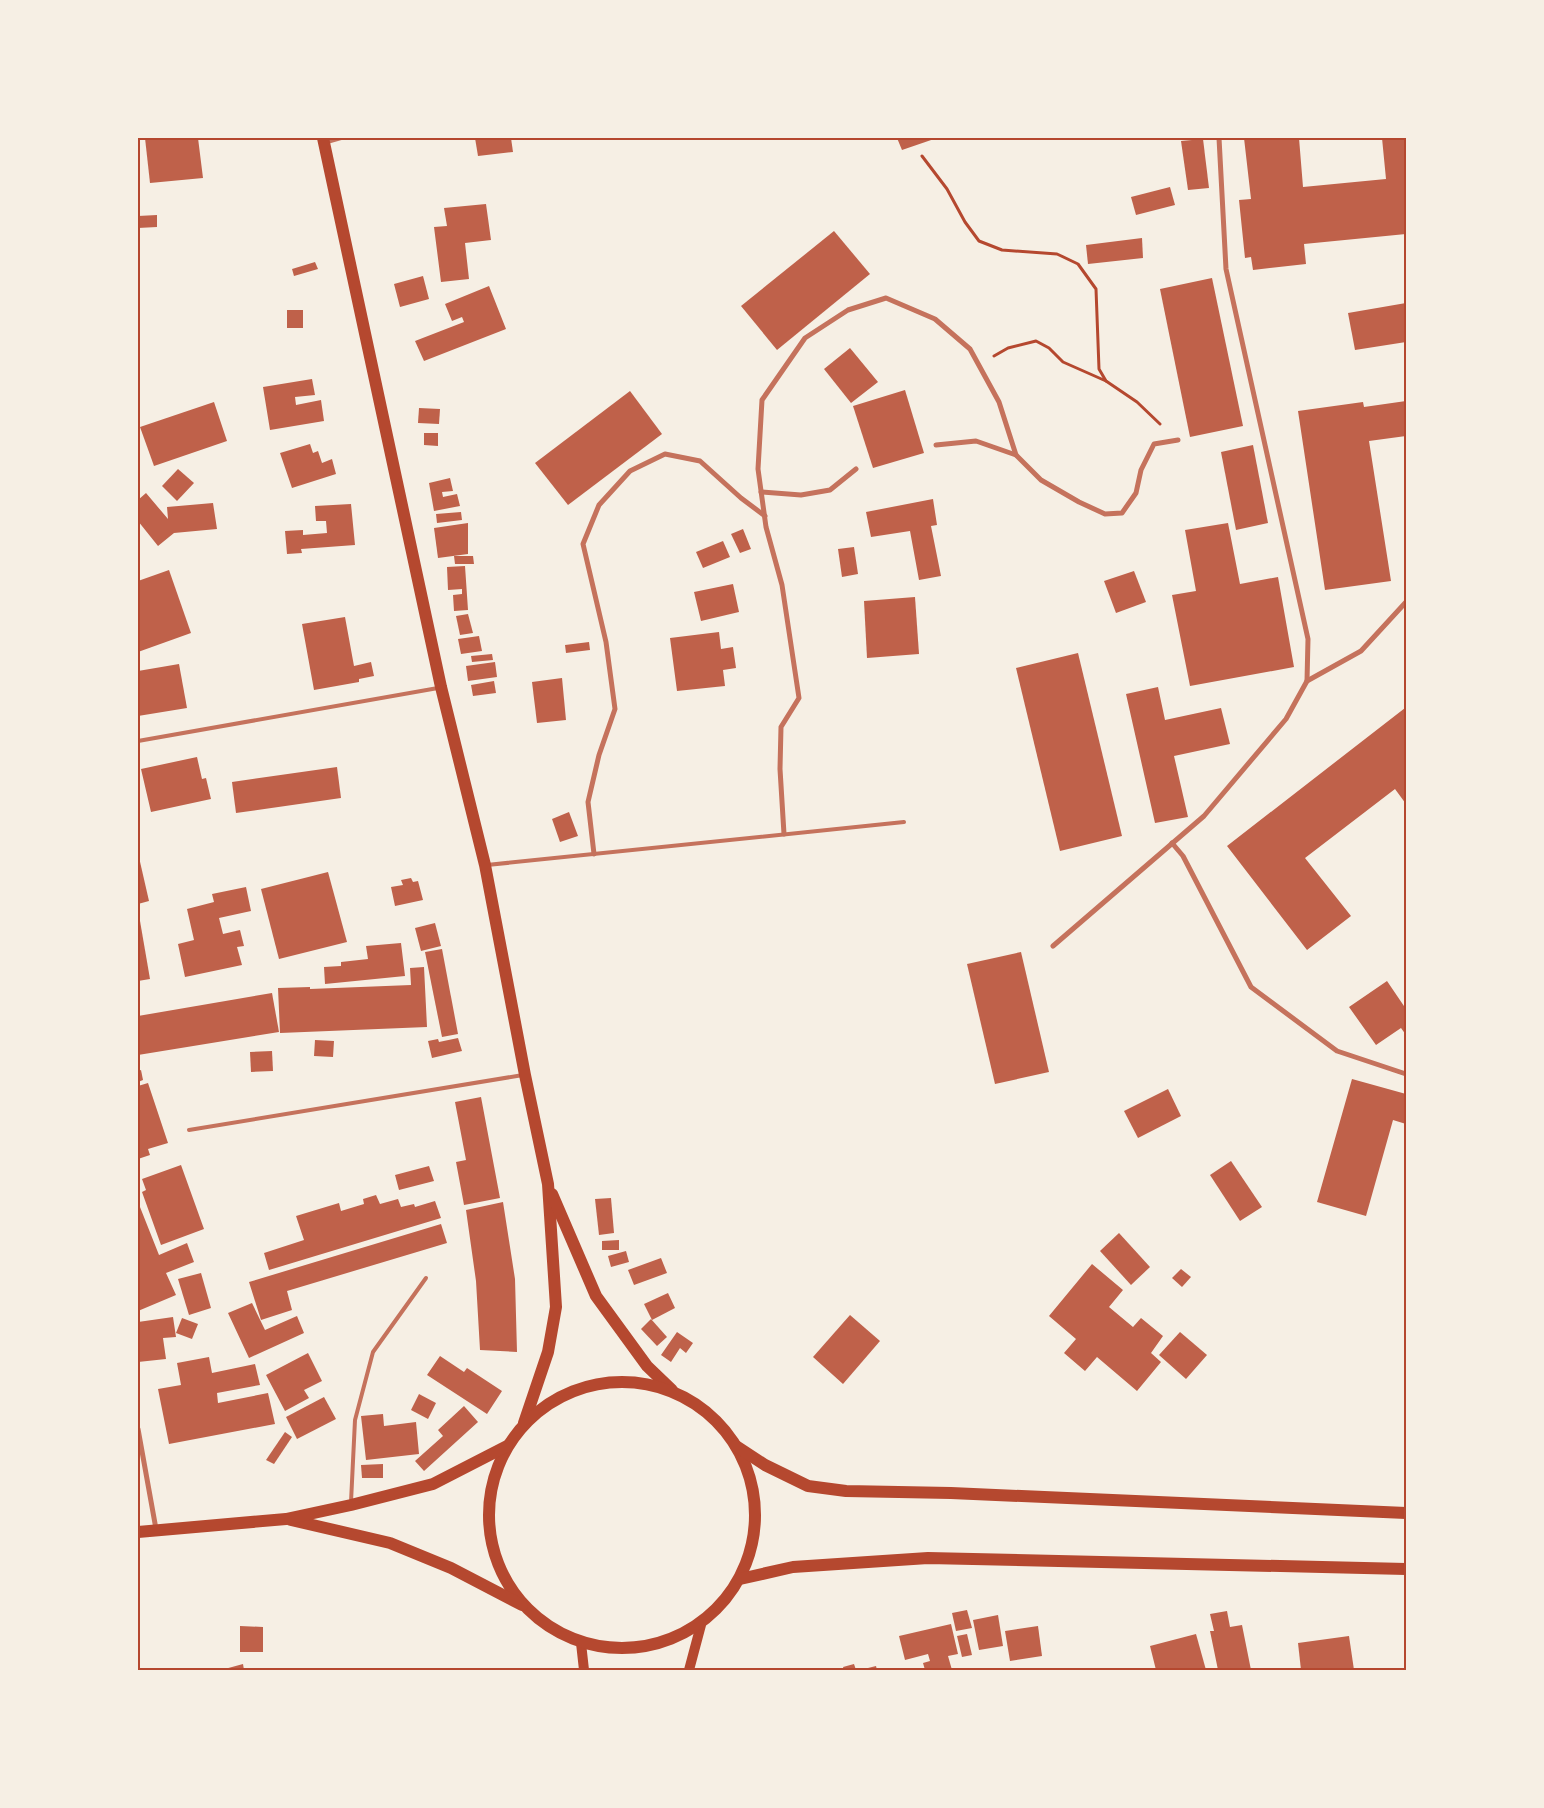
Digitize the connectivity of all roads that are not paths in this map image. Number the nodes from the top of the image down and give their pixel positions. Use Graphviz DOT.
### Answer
graph roads {
  1 [pos="342,138"];
  2 [pos="1219,138"];
  3 [pos="324,140"];
  4 [pos="1178,440"];
  5 [pos="936,445"];
  6 [pos="1016,455"];
  7 [pos="856,468"];
  8 [pos="762,492"];
  9 [pos="765,516"];
  10 [pos="1406,602"];
  11 [pos="1307,681"];
  12 [pos="441,687"];
  13 [pos="138,741"];
  14 [pos="904,822"];
  15 [pos="784,834"];
  16 [pos="1172,843"];
  17 [pos="594,854"];
  18 [pos="485,865"];
  19 [pos="1053,946"];
  20 [pos="1406,1074"];
  21 [pos="525,1075"];
  22 [pos="189,1130"];
  23 [pos="548,1184"];
  24 [pos="426,1278"];
  25 [pos="673,1392"];
  26 [pos="524,1423"];
  27 [pos="138,1429"];
  28 [pos="507,1446"];
  29 [pos="736,1446"];
  30 [pos="351,1505"];
  31 [pos="1406,1513"];
  32 [pos="286,1518"];
  33 [pos="156,1529"];
  34 [pos="138,1532"];
  35 [pos="1406,1569"];
  36 [pos="740,1579"];
  37 [pos="522,1605"];
  38 [pos="701,1625"];
  39 [pos="581,1643"];
  40 [pos="584,1670"];
  41 [pos="690,1670"];
  1 -- 3 [label="lane"];
  2 -- 11 [label="street"];
  3 -- 12 [label="main road"];
  4 -- 6 [label="street"];
  5 -- 6 [label="street"];
  6 -- 8 [label="street"];
  7 -- 8 [label="street"];
  8 -- 9 [label="street"];
  9 -- 15 [label="street"];
  9 -- 17 [label="street"];
  10 -- 11 [label="street"];
  11 -- 16 [label="street"];
  12 -- 13 [label="lane"];
  12 -- 18 [label="main road"];
  14 -- 15 [label="lane"];
  15 -- 17 [label="lane"];
  16 -- 19 [label="street"];
  16 -- 20 [label="street"];
  17 -- 18 [label="lane"];
  18 -- 21 [label="main road"];
  21 -- 22 [label="lane"];
  21 -- 23 [label="main road"];
  23 -- 25 [label="main road"];
  23 -- 26 [label="main road"];
  24 -- 30 [label="lane"];
  25 -- 26 [label="main road"];
  25 -- 29 [label="main road"];
  26 -- 28 [label="main road"];
  27 -- 33 [label="street"];
  28 -- 30 [label="main road"];
  28 -- 37 [label="main road"];
  29 -- 31 [label="main road"];
  29 -- 36 [label="main road"];
  30 -- 32 [label="main road"];
  32 -- 33 [label="main road"];
  32 -- 37 [label="main road"];
  33 -- 34 [label="main road"];
  35 -- 36 [label="main road"];
  36 -- 38 [label="main road"];
  37 -- 39 [label="main road"];
  38 -- 39 [label="main road"];
  38 -- 41 [label="main road"];
  39 -- 40 [label="main road"];
}
